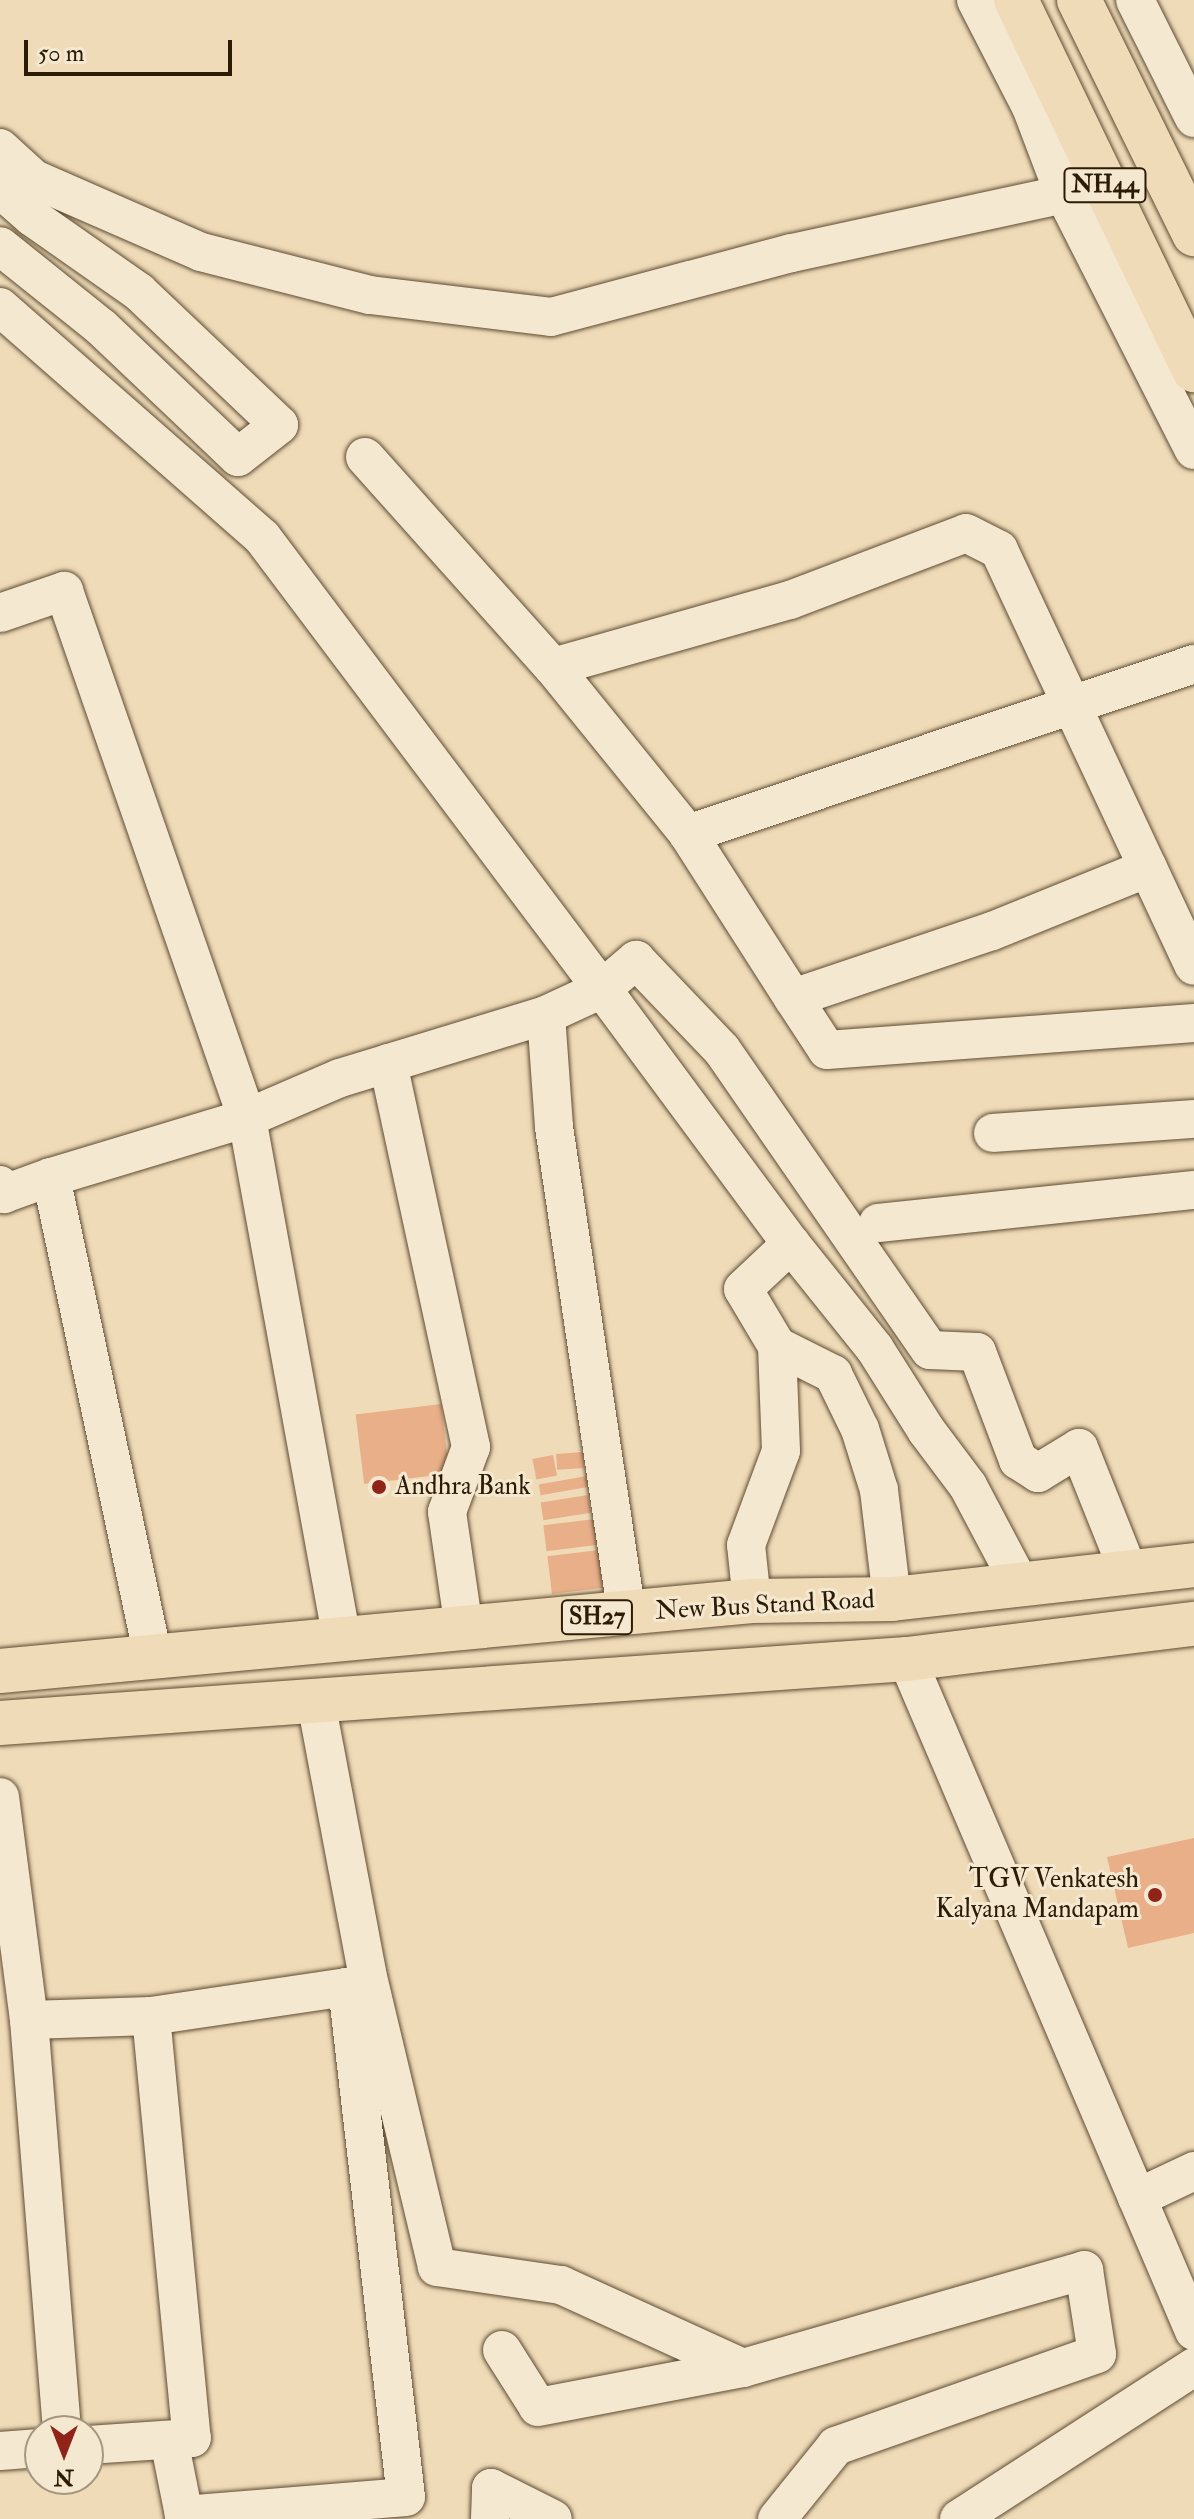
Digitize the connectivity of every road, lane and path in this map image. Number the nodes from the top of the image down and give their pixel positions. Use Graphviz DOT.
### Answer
graph roads {
  1 [pos="976,0"];
  2 [pos="1016,0"];
  3 [pos="1079,0"];
  4 [pos="1135,0"];
  5 [pos="1194,118"];
  6 [pos="0,148"];
  7 [pos="0,189"];
  8 [pos="1064,194"];
  9 [pos="1194,234"];
  10 [pos="0,246"];
  11 [pos="0,307"];
  12 [pos="1194,370"];
  13 [pos="1194,450"];
  14 [pos="365,457"];
  15 [pos="0,613"];
  16 [pos="1194,664"];
  17 [pos="553,667"];
  18 [pos="1074,704"];
  19 [pos="688,834"];
  20 [pos="1148,868"];
  21 [pos="1194,966"];
  22 [pos="602,989"];
  23 [pos="793,998"];
  24 [pos="546,1015"];
  25 [pos="1194,1023"];
  26 [pos="388,1063"];
  27 [pos="247,1118"];
  28 [pos="1194,1119"];
  29 [pos="993,1133"];
  30 [pos="51,1177"];
  31 [pos="0,1185"];
  32 [pos="1194,1190"];
  33 [pos="878,1223"];
  34 [pos="791,1244"];
  35 [pos="777,1346"];
  36 [pos="1194,1565"];
  37 [pos="1129,1573"];
  38 [pos="1021,1586"];
  39 [pos="892,1599"];
  40 [pos="752,1601"];
  41 [pos="627,1614"];
  42 [pos="1194,1624"];
  43 [pos="464,1628"];
  44 [pos="342,1640"];
  45 [pos="153,1658"];
  46 [pos="907,1659"];
  47 [pos="0,1671"];
  48 [pos="316,1702"];
  49 [pos="0,1723"];
  50 [pos="0,1797"];
  51 [pos="151,2016"];
  52 [pos="29,2020"];
  53 [pos="1194,2171"];
  54 [pos="1137,2198"];
  55 [pos="1194,2331"];
  56 [pos="502,2350"];
  57 [pos="1194,2367"];
  58 [pos="743,2368"];
  59 [pos="61,2415"];
  60 [pos="169,2440"];
  61 [pos="104,2444"];
  62 [pos="24,2449"];
  63 [pos="0,2451"];
  64 [pos="490,2519"];
  65 [pos="553,2519"];
  66 [pos="777,2519"];
  67 [pos="959,2519"];
  1 -- 8 [label="street"];
  2 -- 12 [label="main road, NH44"];
  3 -- 9 [label="main road, NH44"];
  4 -- 5 [label="street"];
  6 -- 8 [label="street"];
  7 -- 10 [label="street"];
  8 -- 13 [label="street"];
  11 -- 22 [label="street"];
  14 -- 17 [label="street"];
  15 -- 27 [label="street"];
  16 -- 18 [label="street"];
  17 -- 18 [label="street"];
  17 -- 19 [label="street"];
  18 -- 19 [label="street"];
  18 -- 20 [label="street"];
  19 -- 23 [label="street"];
  20 -- 21 [label="street"];
  20 -- 23 [label="street"];
  22 -- 24 [label="street"];
  22 -- 34 [label="street"];
  22 -- 37 [label="street"];
  23 -- 25 [label="street"];
  24 -- 26 [label="street"];
  24 -- 41 [label="street"];
  26 -- 27 [label="street"];
  26 -- 43 [label="street"];
  27 -- 30 [label="street"];
  27 -- 44 [label="street"];
  28 -- 29 [label="street"];
  30 -- 31 [label="street"];
  30 -- 45 [label="street"];
  32 -- 33 [label="street"];
  34 -- 35 [label="street"];
  34 -- 38 [label="street"];
  35 -- 39 [label="street"];
  35 -- 40 [label="street"];
  36 -- 37 [label="main road, New Bus Stand Road / SH27"];
  37 -- 38 [label="main road, New Bus Stand Road / SH27"];
  38 -- 39 [label="main road, New Bus Stand Road / SH27"];
  39 -- 40 [label="main road, New Bus Stand Road / SH27"];
  40 -- 41 [label="main road, New Bus Stand Road / SH27"];
  41 -- 43 [label="main road, New Bus Stand Road / SH27"];
  42 -- 46 [label="main road"];
  43 -- 44 [label="main road, New Bus Stand Road / SH27"];
  44 -- 45 [label="main road, New Bus Stand Road / SH27"];
  45 -- 47 [label="main road, New Bus Stand Road / SH27"];
  46 -- 48 [label="main road"];
  46 -- 54 [label="street"];
  48 -- 49 [label="main road"];
  48 -- 58 [label="street"];
  50 -- 52 [label="street"];
  51 -- 52 [label="street"];
  51 -- 60 [label="street"];
  51 -- 60 [label="street"];
  52 -- 59 [label="street"];
  53 -- 54 [label="street"];
  54 -- 55 [label="street"];
  56 -- 58 [label="street"];
  57 -- 67 [label="street"];
  58 -- 66 [label="street"];
  60 -- 61 [label="street"];
  62 -- 63 [label="street"];
  64 -- 65 [label="street"];
}
